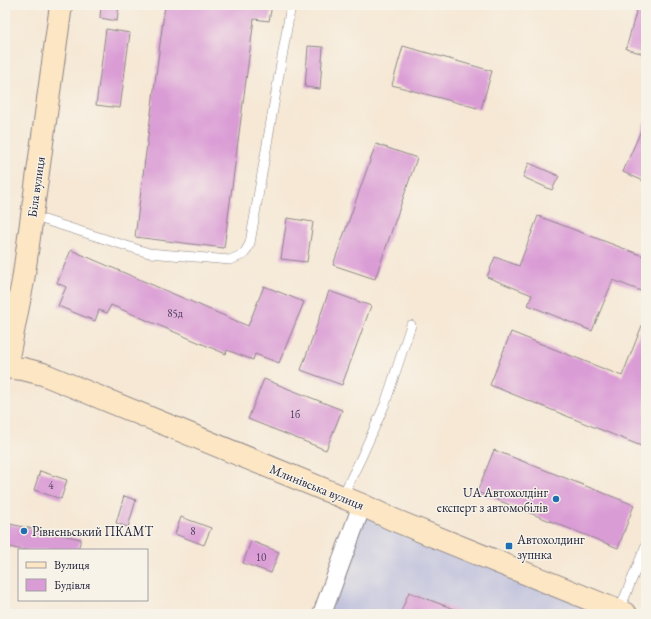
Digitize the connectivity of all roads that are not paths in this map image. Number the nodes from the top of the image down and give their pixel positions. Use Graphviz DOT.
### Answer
graph roads {
  1 [pos="61,5"];
  2 [pos="291,5"];
  3 [pos="32,216"];
  4 [pos="411,325"];
  5 [pos="6,367"];
  6 [pos="352,501"];
  7 [pos="646,544"];
  8 [pos="622,612"];
  9 [pos="322,614"];
  1 -- 3 [label="main road, Біла вулиця"];
  2 -- 3 [label="lane"];
  3 -- 5 [label="main road, Біла вулиця"];
  4 -- 6 [label="lane"];
  5 -- 6 [label="main road, Млинівська вулиця"];
  6 -- 8 [label="main road, Млинівська вулиця"];
  6 -- 9 [label="street"];
  7 -- 8 [label="lane"];
}
